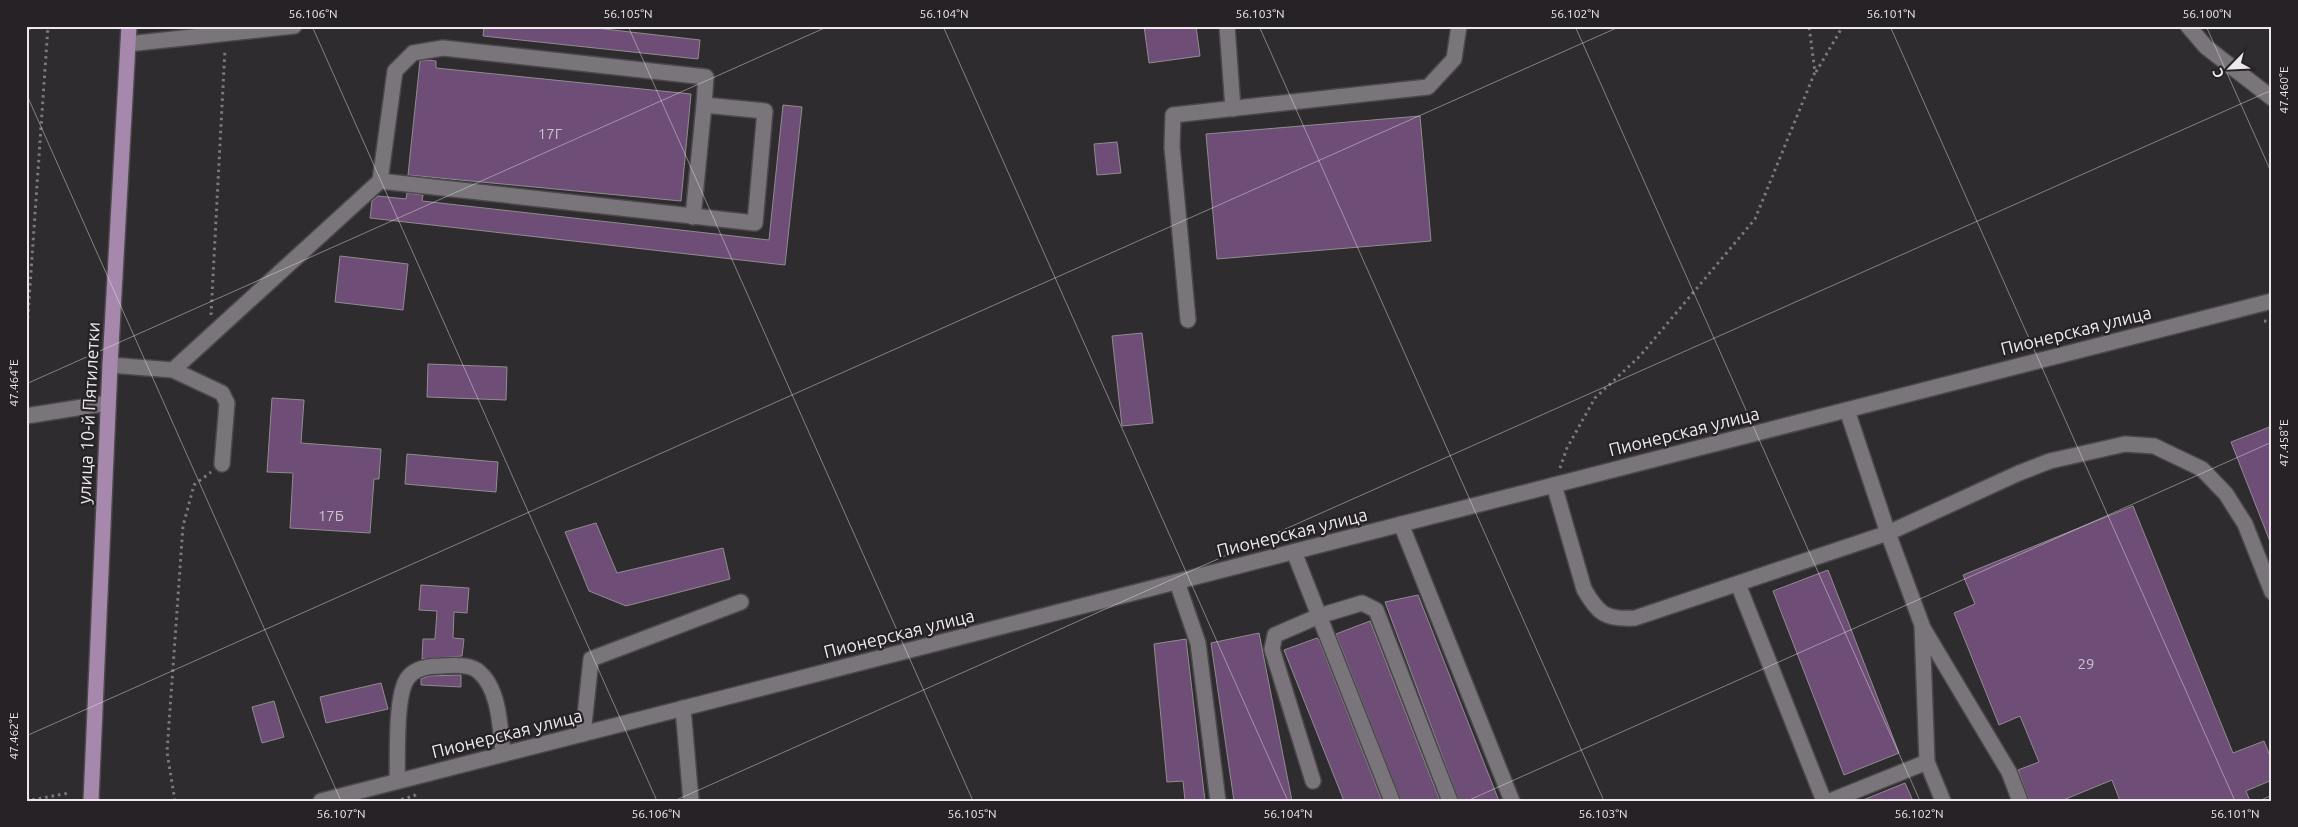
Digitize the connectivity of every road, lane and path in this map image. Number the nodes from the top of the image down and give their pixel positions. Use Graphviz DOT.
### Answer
graph roads {
  1 [pos="48,26"];
  2 [pos="129,26"];
  3 [pos="294,26"];
  4 [pos="1227,26"];
  5 [pos="1459,26"];
  6 [pos="1809,26"];
  7 [pos="1843,26"];
  8 [pos="2188,26"];
  9 [pos="226,34"];
  10 [pos="128,44"];
  11 [pos="1815,72"];
  12 [pos="2272,98"];
  13 [pos="704,105"];
  14 [pos="1233,109"];
  15 [pos="380,181"];
  16 [pos="693,217"];
  17 [pos="2272,300"];
  18 [pos="1188,320"];
  19 [pos="210,336"];
  20 [pos="26,344"];
  21 [pos="110,365"];
  22 [pos="173,370"];
  23 [pos="108,403"];
  24 [pos="1847,410"];
  25 [pos="26,416"];
  26 [pos="222,464"];
  27 [pos="1554,485"];
  28 [pos="1401,524"];
  29 [pos="1888,533"];
  30 [pos="1294,552"];
  31 [pos="1177,582"];
  32 [pos="1738,584"];
  33 [pos="2272,592"];
  34 [pos="741,602"];
  35 [pos="1320,616"];
  36 [pos="1922,625"];
  37 [pos="683,708"];
  38 [pos="583,734"];
  39 [pos="503,754"];
  40 [pos="1927,762"];
  41 [pos="397,781"];
  42 [pos="1313,782"];
  43 [pos="69,793"];
  44 [pos="26,801"];
  45 [pos="91,801"];
  46 [pos="175,801"];
  47 [pos="320,801"];
  48 [pos="691,801"];
  49 [pos="1218,801"];
  50 [pos="1392,801"];
  51 [pos="1450,801"];
  52 [pos="1512,801"];
  53 [pos="1824,801"];
  54 [pos="1830,801"];
  55 [pos="1943,801"];
  56 [pos="2020,801"];
  1 -- 20 [label="path"];
  2 -- 10 [label="main road, улица 10-й Пятилетки"];
  3 -- 9 [label="street"];
  4 -- 14 [label="street"];
  5 -- 14 [label="street"];
  6 -- 11 [label="path"];
  7 -- 11 [label="path"];
  8 -- 12 [label="street"];
  9 -- 10 [label="street"];
  9 -- 19 [label="path"];
  10 -- 21 [label="main road, улица 10-й Пятилетки"];
  11 -- 27 [label="path"];
  13 -- 15 [label="street"];
  13 -- 16 [label="street"];
  13 -- 16 [label="street"];
  14 -- 18 [label="street"];
  15 -- 16 [label="street"];
  15 -- 19 [label="street"];
  17 -- 24 [label="street, Пионерская улица"];
  19 -- 22 [label="street"];
  21 -- 22 [label="street"];
  21 -- 23 [label="main road, улица 10-й Пятилетки"];
  22 -- 26 [label="street"];
  23 -- 25 [label="street"];
  23 -- 45 [label="main road, улица 10-й Пятилетки"];
  24 -- 27 [label="street, Пионерская улица"];
  24 -- 29 [label="street"];
  26 -- 46 [label="path"];
  27 -- 28 [label="street, Пионерская улица"];
  27 -- 32 [label="street"];
  28 -- 30 [label="street, Пионерская улица"];
  28 -- 52 [label="street"];
  29 -- 32 [label="street"];
  29 -- 33 [label="street"];
  29 -- 36 [label="street"];
  30 -- 31 [label="street, Пионерская улица"];
  30 -- 35 [label="street"];
  31 -- 37 [label="street, Пионерская улица"];
  31 -- 49 [label="street"];
  32 -- 53 [label="street"];
  34 -- 38 [label="street"];
  35 -- 42 [label="street"];
  35 -- 50 [label="street"];
  35 -- 51 [label="street"];
  36 -- 40 [label="street"];
  36 -- 56 [label="street"];
  37 -- 38 [label="street, Пионерская улица"];
  37 -- 48 [label="street"];
  38 -- 39 [label="street, Пионерская улица"];
  39 -- 41 [label="street, Пионерская улица"];
  39 -- 41 [label="street"];
  40 -- 54 [label="street"];
  40 -- 55 [label="street"];
  41 -- 47 [label="street, Пионерская улица"];
  43 -- 44 [label="path"];
}
